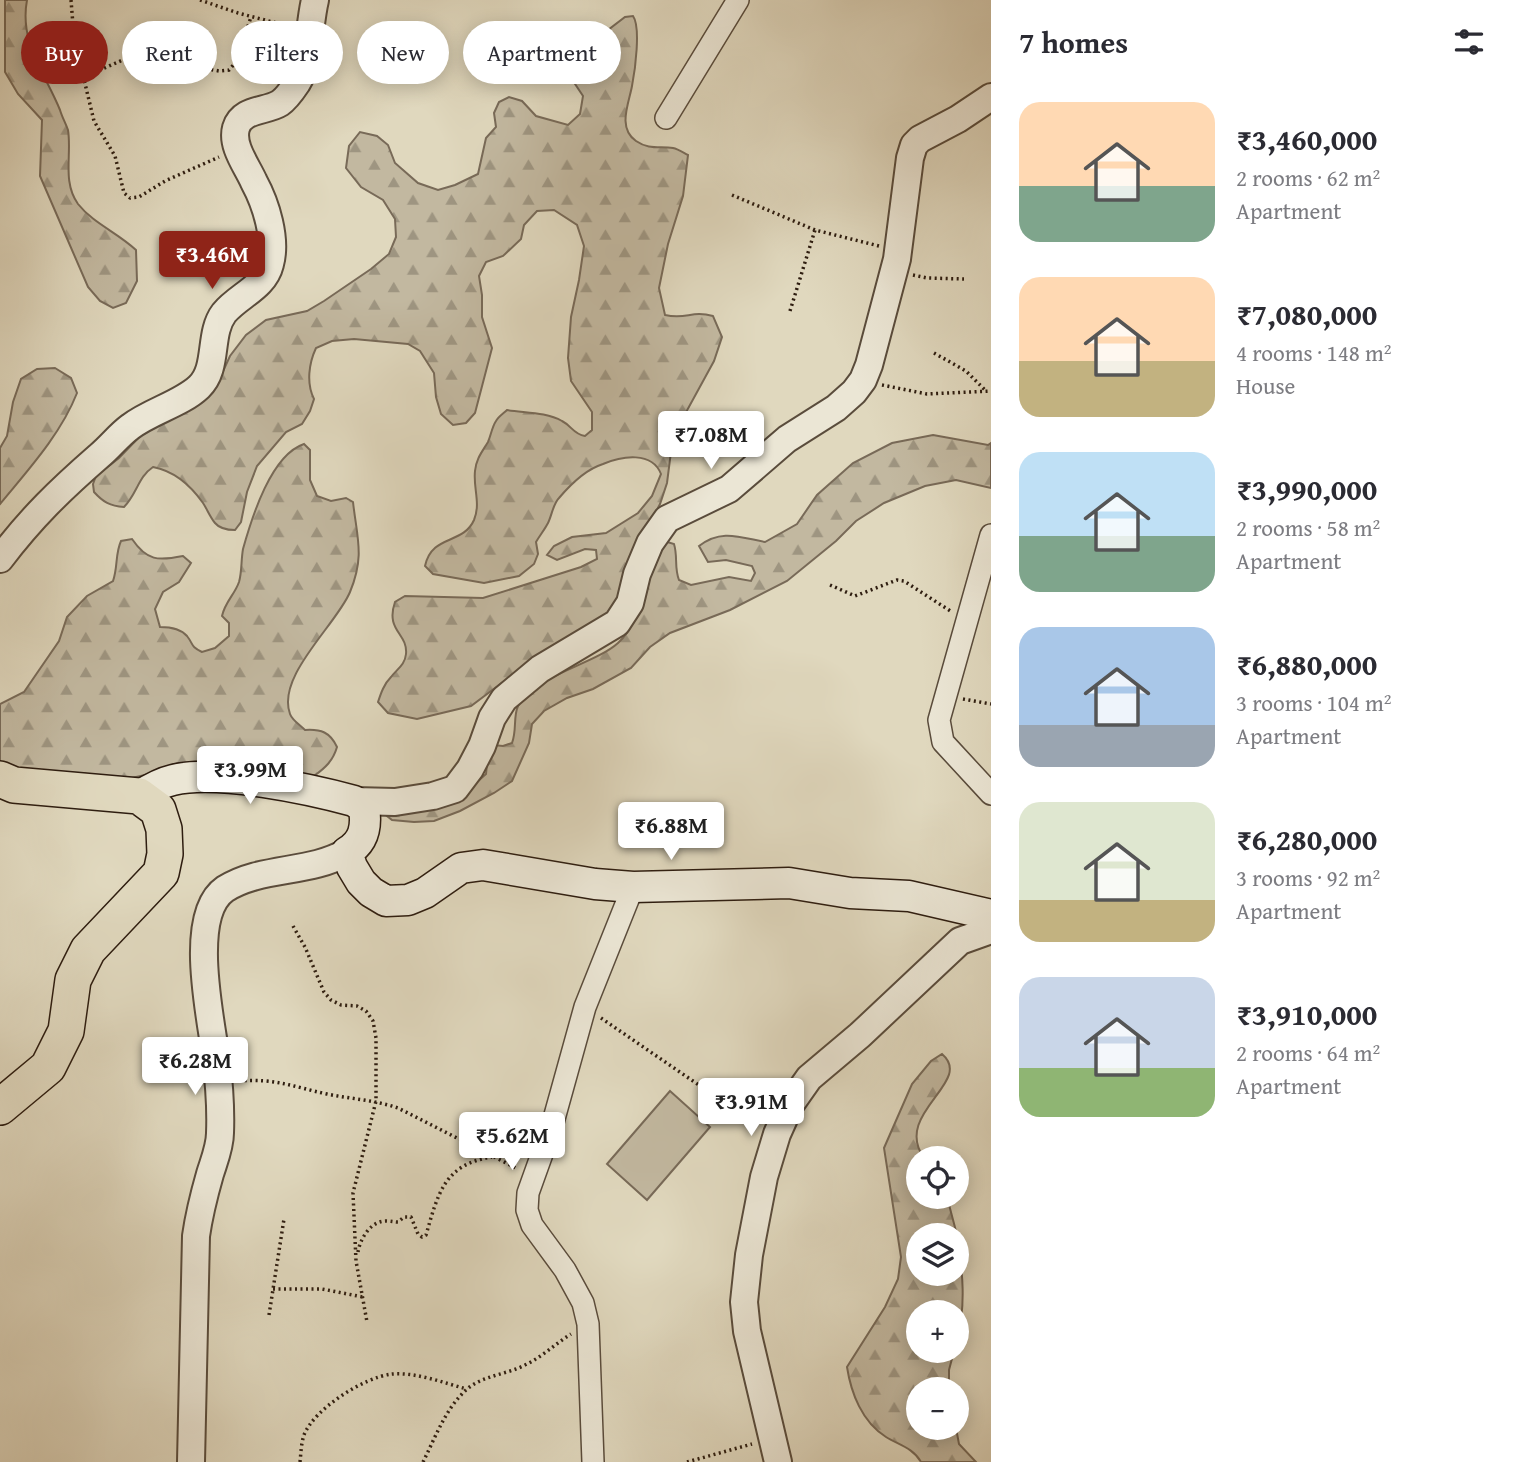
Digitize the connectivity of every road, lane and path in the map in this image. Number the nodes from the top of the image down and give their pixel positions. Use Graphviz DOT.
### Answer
graph roads {
  1 [pos="71,0"];
  2 [pos="78,0"];
  3 [pos="200,0"];
  4 [pos="315,0"];
  5 [pos="738,0"];
  6 [pos="251,17"];
  7 [pos="73,21"];
  8 [pos="269,21"];
  9 [pos="312,21"];
  10 [pos="108,67"];
  11 [pos="86,84"];
  12 [pos="297,84"];
  13 [pos="991,97"];
  14 [pos="666,118"];
  15 [pos="238,149"];
  16 [pos="732,195"];
  17 [pos="815,230"];
  18 [pos="896,260"];
  19 [pos="964,279"];
  20 [pos="790,311"];
  21 [pos="934,353"];
  22 [pos="863,380"];
  23 [pos="988,391"];
  24 [pos="991,535"];
  25 [pos="0,559"];
  26 [pos="830,585"];
  27 [pos="967,617"];
  28 [pos="944,695"];
  29 [pos="991,704"];
  30 [pos="0,779"];
  31 [pos="991,794"];
  32 [pos="139,796"];
  33 [pos="354,801"];
  34 [pos="347,852"];
  35 [pos="633,887"];
  36 [pos="991,915"];
  37 [pos="293,926"];
  38 [pos="991,930"];
  39 [pos="585,1007"];
  40 [pos="218,1083"];
  41 [pos="376,1101"];
  42 [pos="0,1107"];
  43 [pos="781,1125"];
  44 [pos="494,1156"];
  45 [pos="533,1176"];
  46 [pos="284,1219"];
  47 [pos="356,1261"];
  48 [pos="273,1289"];
  49 [pos="363,1297"];
  50 [pos="269,1315"];
  51 [pos="367,1322"];
  52 [pos="588,1324"];
  53 [pos="467,1389"];
  54 [pos="776,1450"];
  55 [pos="191,1462"];
  56 [pos="300,1462"];
  57 [pos="423,1462"];
  58 [pos="593,1462"];
  59 [pos="687,1462"];
  1 -- 2 [label="path"];
  1 -- 7 [label="path"];
  3 -- 6 [label="path"];
  4 -- 9 [label="street"];
  5 -- 14 [label="street"];
  6 -- 8 [label="path"];
  6 -- 10 [label="path"];
  11 -- 15 [label="path"];
  12 -- 15 [label="street"];
  13 -- 18 [label="street"];
  15 -- 25 [label="street"];
  16 -- 17 [label="path"];
  17 -- 18 [label="path"];
  17 -- 20 [label="path"];
  18 -- 19 [label="path"];
  18 -- 22 [label="street"];
  21 -- 23 [label="path"];
  22 -- 23 [label="path"];
  22 -- 33 [label="street"];
  24 -- 27 [label="street"];
  26 -- 27 [label="path"];
  27 -- 28 [label="street"];
  28 -- 29 [label="path"];
  28 -- 31 [label="street"];
  30 -- 32 [label="highway"];
  32 -- 33 [label="main road"];
  32 -- 42 [label="highway"];
  33 -- 34 [label="main road"];
  34 -- 35 [label="main road"];
  34 -- 40 [label="street"];
  35 -- 36 [label="main road"];
  35 -- 39 [label="street"];
  37 -- 41 [label="path"];
  38 -- 43 [label="street"];
  39 -- 43 [label="path"];
  39 -- 45 [label="street"];
  40 -- 41 [label="path"];
  40 -- 55 [label="street"];
  41 -- 44 [label="path"];
  41 -- 47 [label="path"];
  43 -- 54 [label="street"];
  44 -- 45 [label="path"];
  44 -- 47 [label="path"];
  45 -- 52 [label="street"];
  46 -- 48 [label="path"];
  47 -- 49 [label="path"];
  48 -- 49 [label="path"];
  48 -- 50 [label="path"];
  49 -- 51 [label="path"];
  52 -- 53 [label="path"];
  52 -- 58 [label="street"];
  53 -- 56 [label="path"];
  53 -- 57 [label="path"];
  54 -- 59 [label="path"];
}
